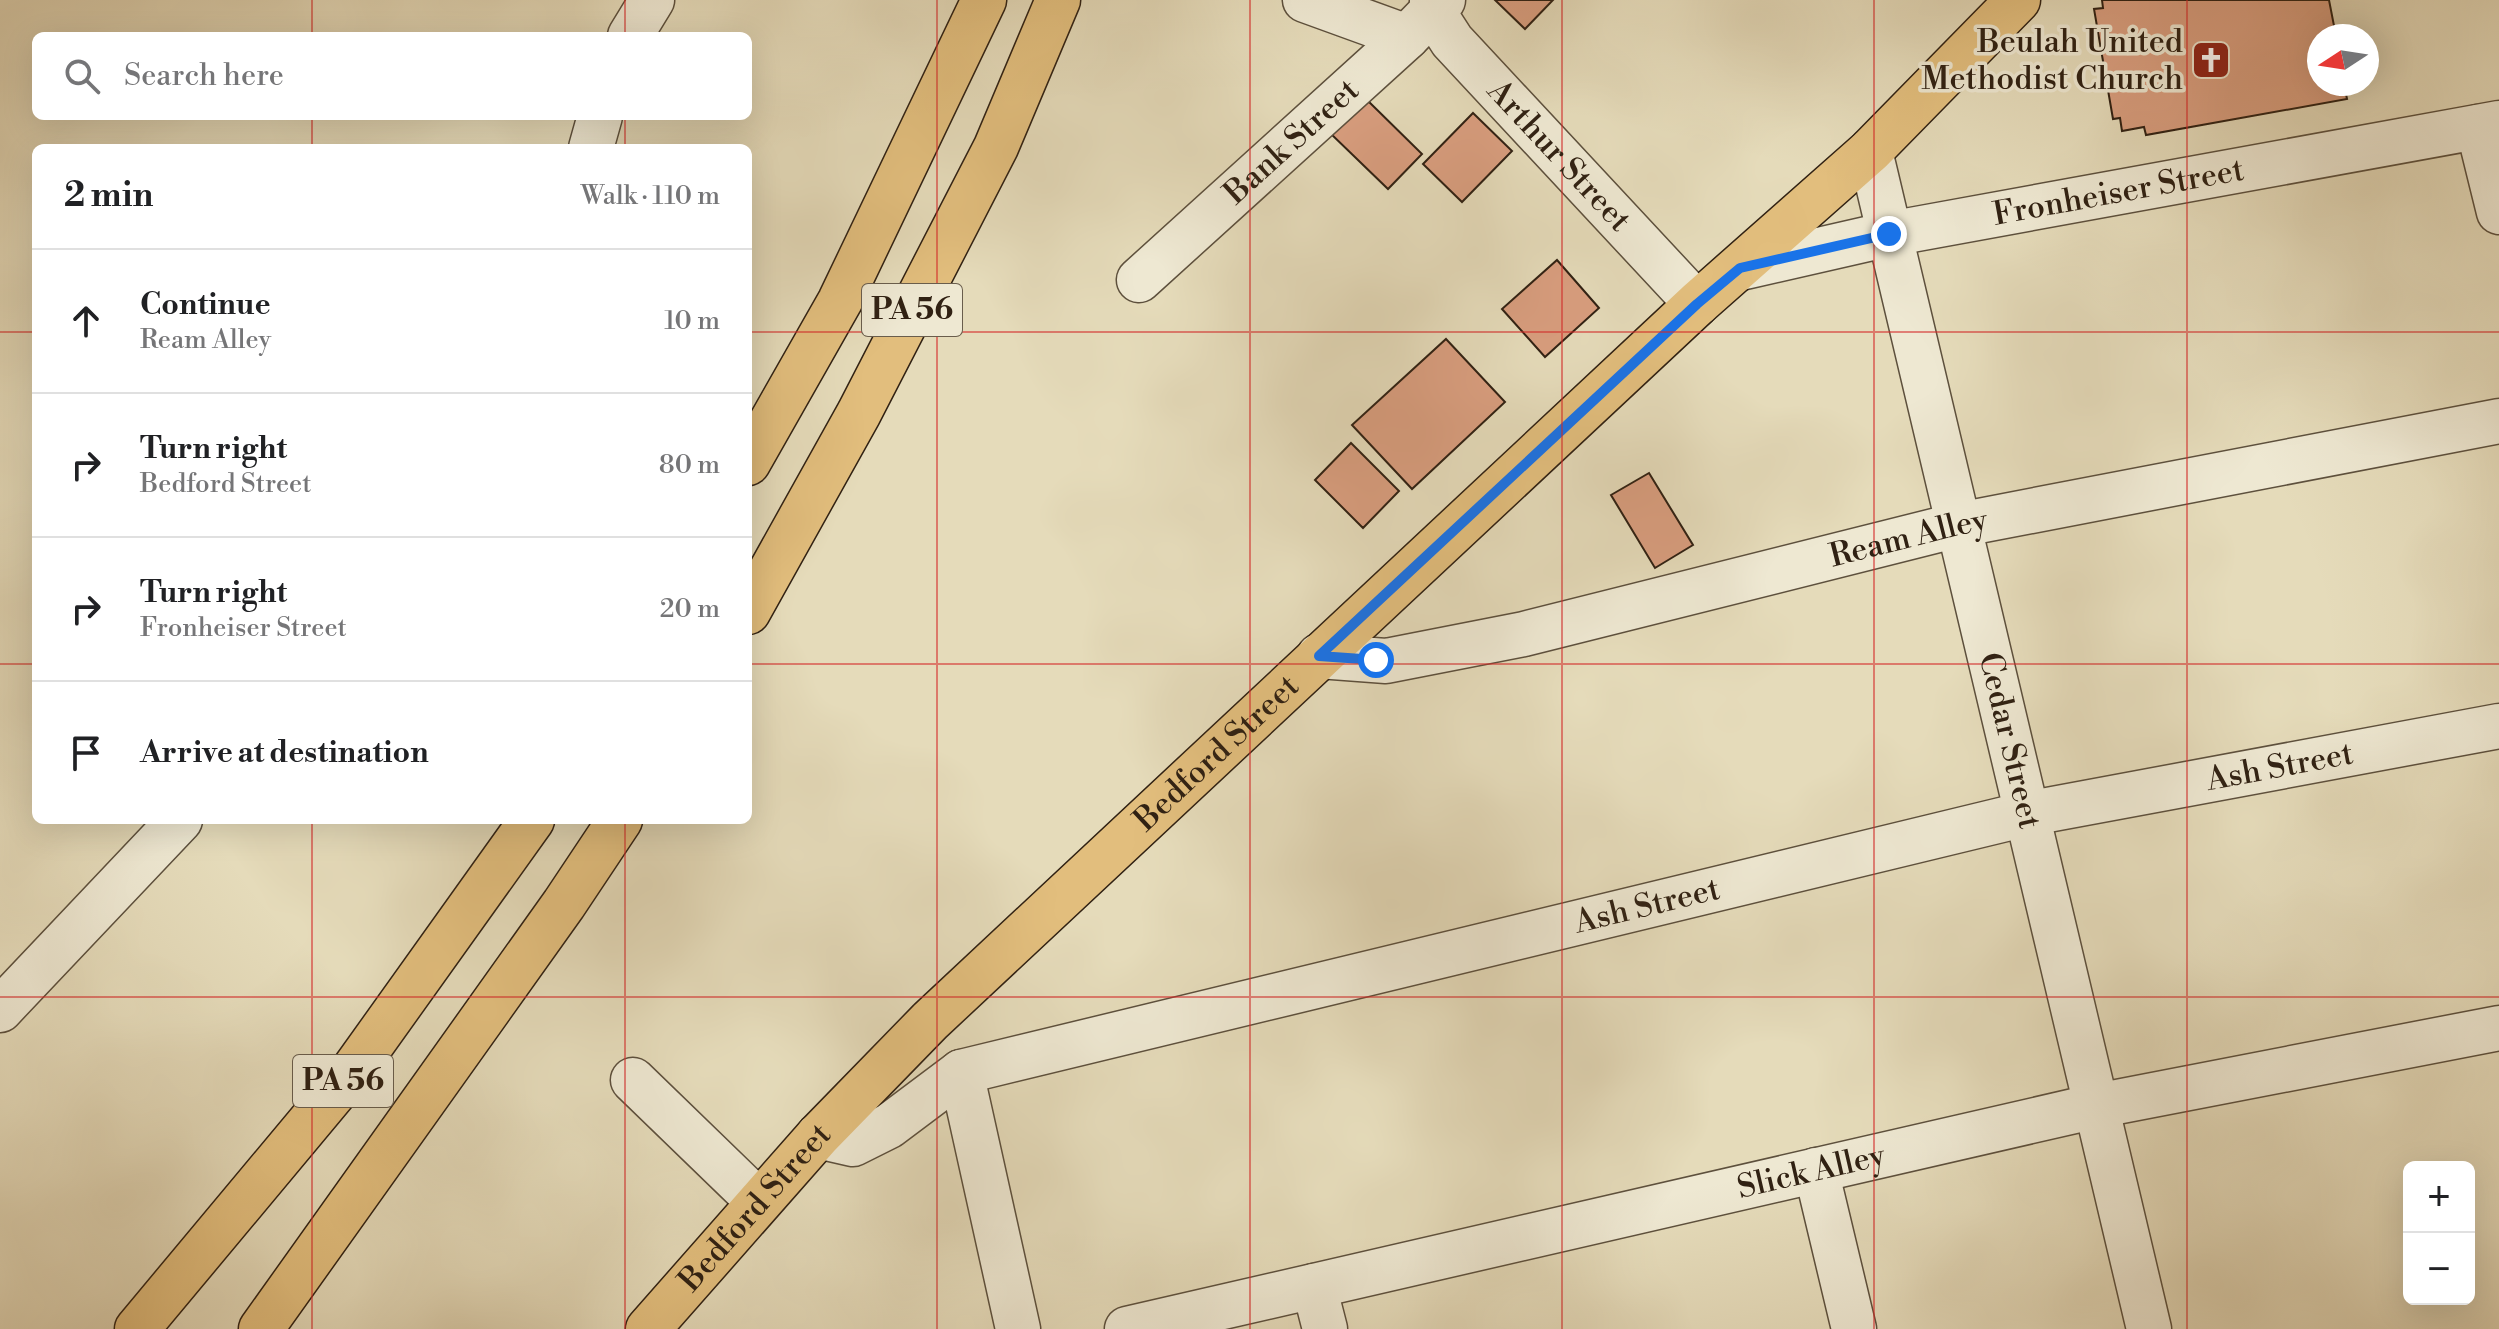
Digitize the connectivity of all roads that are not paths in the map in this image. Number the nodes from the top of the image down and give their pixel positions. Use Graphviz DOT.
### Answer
graph roads {
  1 [pos="652,0"];
  2 [pos="984,0"];
  3 [pos="1058,0"];
  4 [pos="1305,0"];
  5 [pos="2018,0"];
  6 [pos="1428,12"];
  7 [pos="632,32"];
  8 [pos="599,120"];
  9 [pos="2489,125"];
  10 [pos="592,144"];
  11 [pos="1870,151"];
  12 [pos="2499,212"];
  13 [pos="1889,234"];
  14 [pos="1740,268"];
  15 [pos="1139,280"];
  16 [pos="1697,304"];
  17 [pos="2499,421"];
  18 [pos="752,456"];
  19 [pos="1958,525"];
  20 [pos="752,605"];
  21 [pos="1319,656"];
  22 [pos="2499,726"];
  23 [pos="2026,814"];
  24 [pos="176,824"];
  25 [pos="529,824"];
  26 [pos="617,824"];
  27 [pos="0,1010"];
  28 [pos="2499,1028"];
  29 [pos="961,1072"];
  30 [pos="633,1080"];
  31 [pos="2096,1106"];
  32 [pos="818,1136"];
  33 [pos="1816,1170"];
  34 [pos="759,1202"];
  35 [pos="1314,1286"];
  36 [pos="137,1329"];
  37 [pos="261,1329"];
  38 [pos="648,1329"];
  39 [pos="1018,1329"];
  40 [pos="1127,1329"];
  41 [pos="1325,1329"];
  42 [pos="1854,1329"];
  43 [pos="2149,1329"];
  1 -- 7 [label="street"];
  2 -- 18 [label="main road, PA 56"];
  3 -- 20 [label="main road, PA 56"];
  4 -- 6 [label="street"];
  5 -- 11 [label="main road, Bedford Street"];
  6 -- 15 [label="street, Bank Street"];
  6 -- 16 [label="street, Arthur Street"];
  8 -- 10 [label="street"];
  9 -- 12 [label="street"];
  9 -- 13 [label="street, Fronheiser Street"];
  11 -- 13 [label="street, Cedar Street"];
  11 -- 14 [label="main road, Bedford Street"];
  13 -- 14 [label="street, Fronheiser Street"];
  13 -- 19 [label="street, Cedar Street"];
  14 -- 16 [label="main road, Bedford Street"];
  16 -- 21 [label="main road, Bedford Street"];
  17 -- 19 [label="street, Ream Alley"];
  19 -- 21 [label="street, Ream Alley"];
  19 -- 23 [label="street, Cedar Street"];
  21 -- 32 [label="main road, Bedford Street"];
  22 -- 23 [label="street, Ash Street"];
  23 -- 29 [label="street, Ash Street"];
  23 -- 31 [label="street, Cedar Street"];
  24 -- 27 [label="street"];
  25 -- 36 [label="main road, PA 56"];
  26 -- 37 [label="main road, PA 56"];
  28 -- 31 [label="street, Slick Alley"];
  29 -- 32 [label="street, Ash Street"];
  29 -- 39 [label="street"];
  30 -- 34 [label="street"];
  31 -- 33 [label="street, Slick Alley"];
  31 -- 43 [label="street, Cedar Street"];
  32 -- 34 [label="main road, Bedford Street"];
  33 -- 35 [label="street, Slick Alley"];
  33 -- 42 [label="street"];
  34 -- 38 [label="main road, Bedford Street"];
  35 -- 40 [label="street, Slick Alley"];
  35 -- 41 [label="street"];
}
